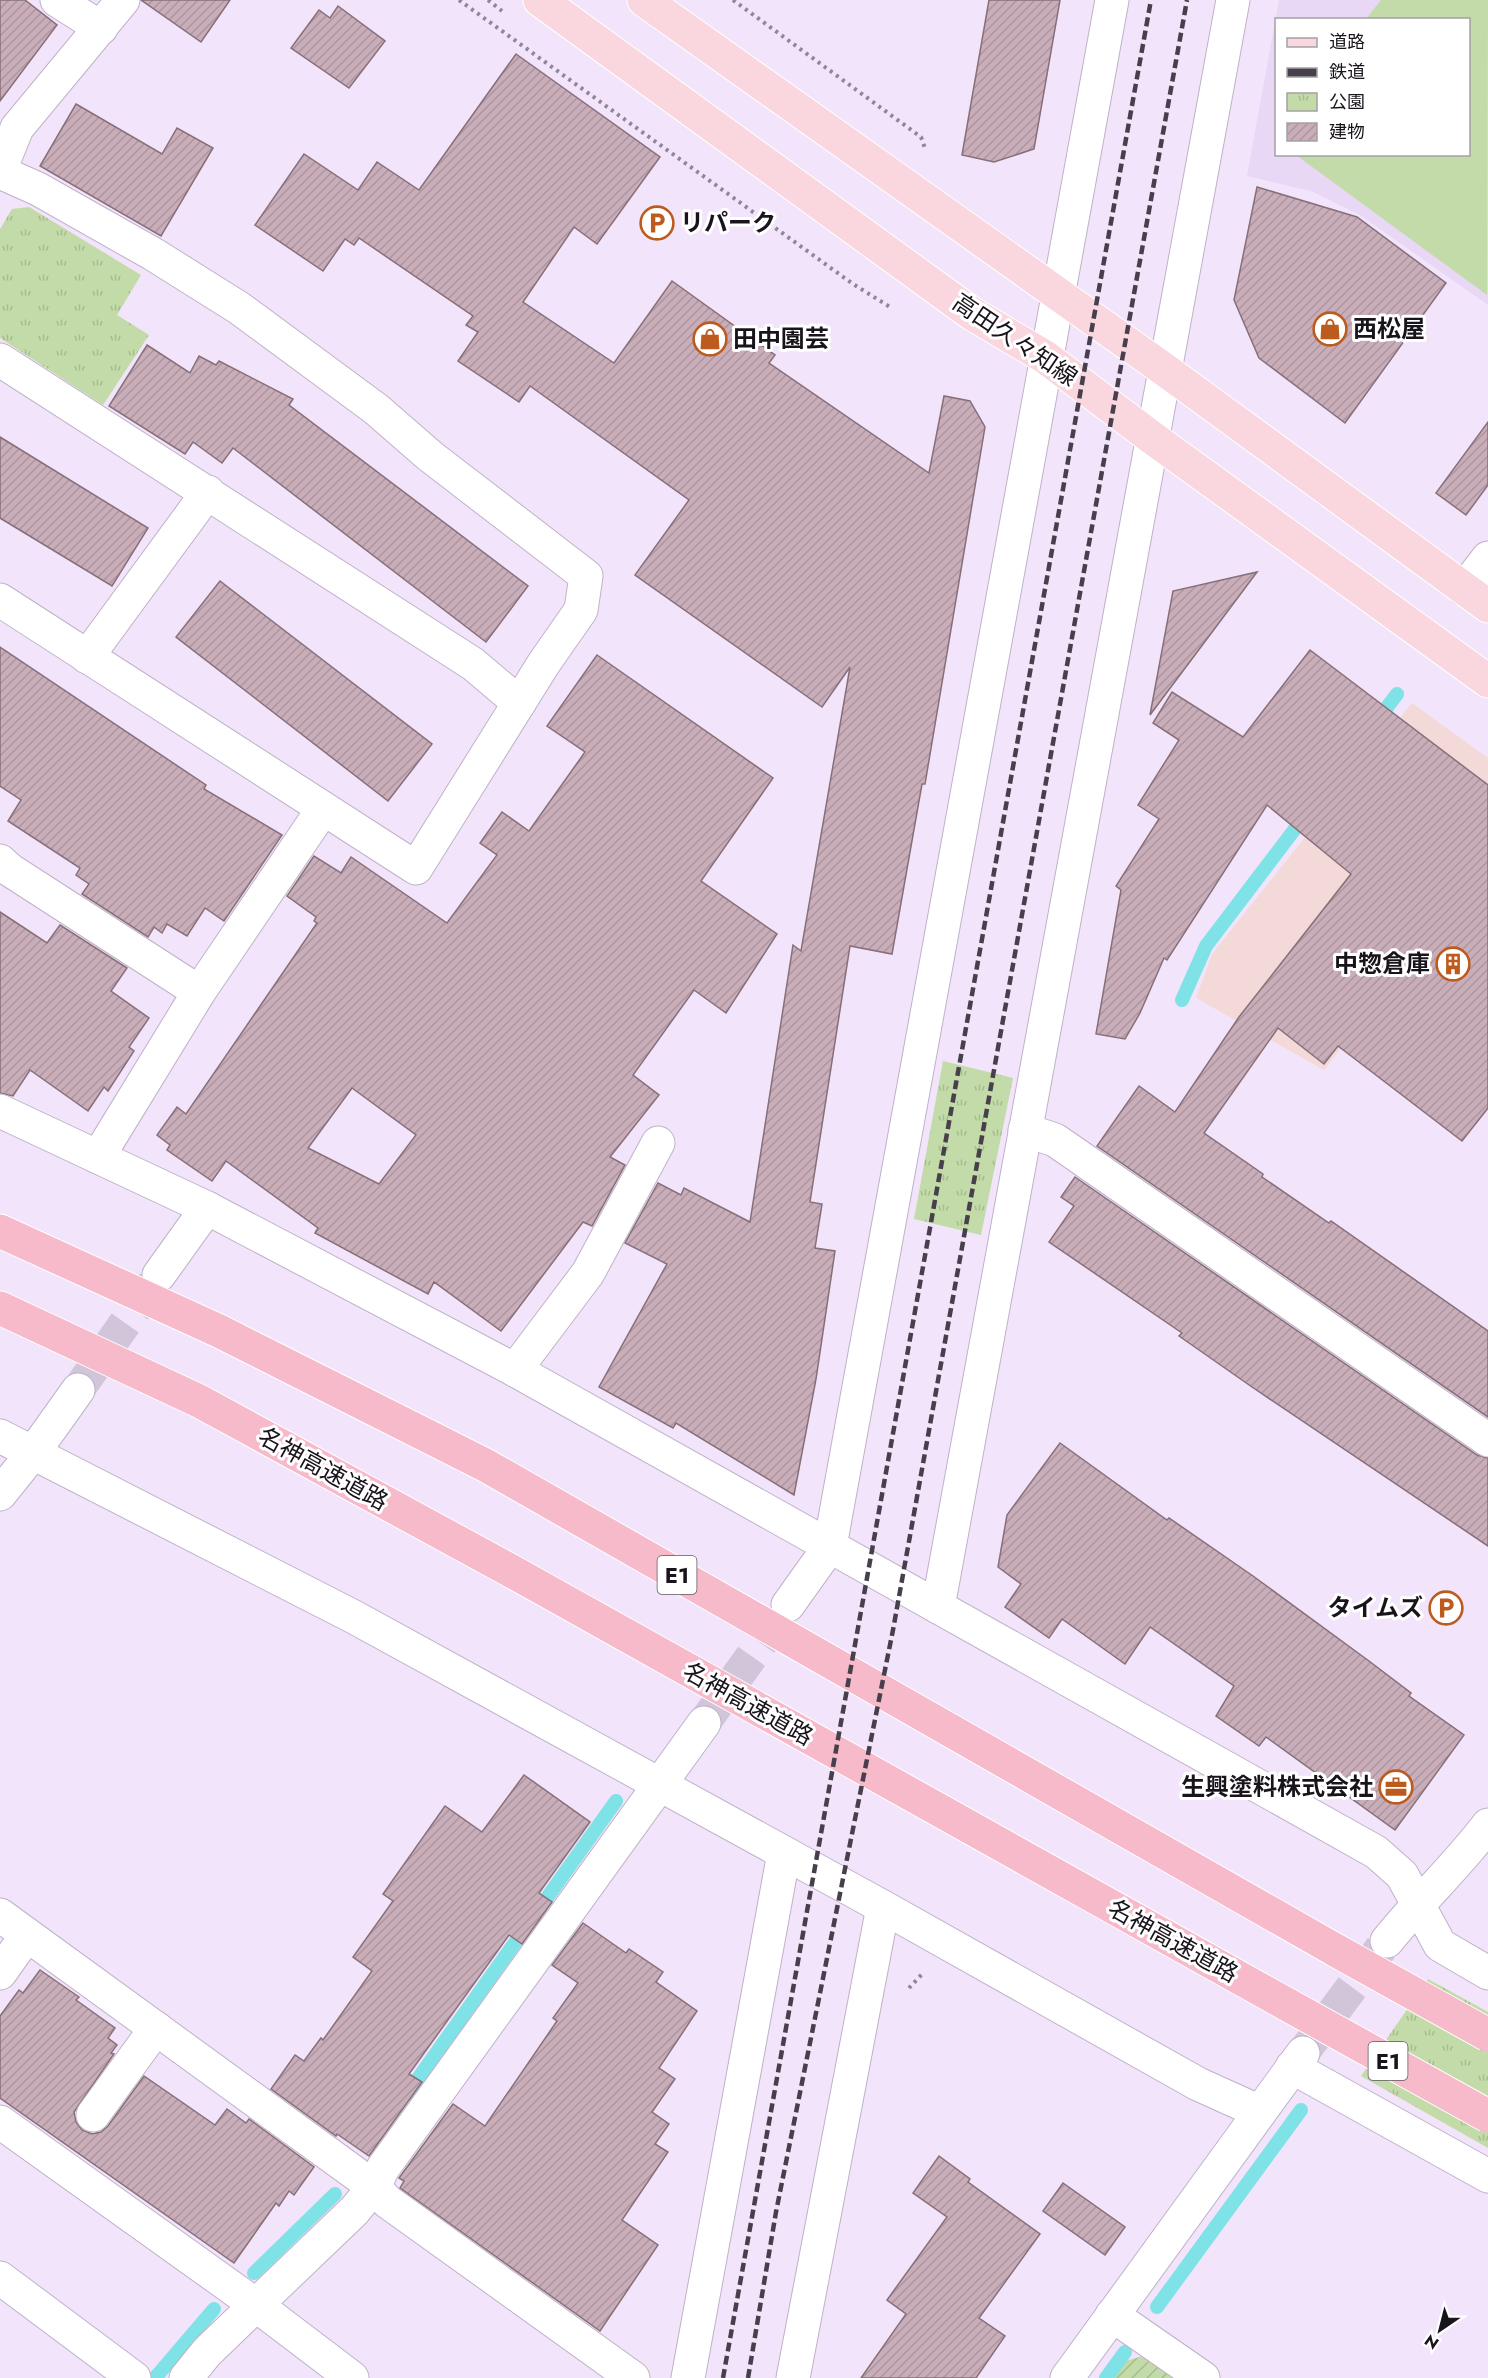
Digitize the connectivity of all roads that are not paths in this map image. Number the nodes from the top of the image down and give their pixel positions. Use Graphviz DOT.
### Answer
graph roads {
  1 [pos="57,0"];
  2 [pos="123,0"];
  3 [pos="540,0"];
  4 [pos="644,0"];
  5 [pos="1112,0"];
  6 [pos="1233,0"];
  7 [pos="101,28"];
  8 [pos="0,171"];
  9 [pos="1058,294"];
  10 [pos="1045,357"];
  11 [pos="0,360"];
  12 [pos="1165,370"];
  13 [pos="1151,437"];
  14 [pos="208,492"];
  15 [pos="1488,558"];
  16 [pos="1476,597"];
  17 [pos="0,600"];
  18 [pos="87,657"];
  19 [pos="1488,681"];
  20 [pos="519,703"];
  21 [pos="323,809"];
  22 [pos="0,861"];
  23 [pos="199,992"];
  24 [pos="0,1111"];
  25 [pos="1025,1130"];
  26 [pos="658,1143"];
  27 [pos="98,1157"];
  28 [pos="207,1208"];
  29 [pos="0,1231"];
  30 [pos="159,1275"];
  31 [pos="0,1308"];
  32 [pos="515,1370"];
  33 [pos="78,1390"];
  34 [pos="0,1436"];
  35 [pos="1488,1440"];
  36 [pos="33,1453"];
  37 [pos="0,1494"];
  38 [pos="830,1546"];
  39 [pos="788,1605"];
  40 [pos="938,1607"];
  41 [pos="704,1723"];
  42 [pos="658,1785"];
  43 [pos="1488,1825"];
  44 [pos="784,1853"];
  45 [pos="1416,1905"];
  46 [pos="883,1907"];
  47 [pos="0,1915"];
  48 [pos="27,1935"];
  49 [pos="1387,1941"];
  50 [pos="1488,1972"];
  51 [pos="0,1973"];
  52 [pos="156,2028"];
  53 [pos="1488,2035"];
  54 [pos="1260,2112"];
  55 [pos="93,2115"];
  56 [pos="1488,2116"];
  57 [pos="0,2122"];
  58 [pos="1488,2176"];
  59 [pos="374,2187"];
  60 [pos="0,2278"];
  61 [pos="256,2305"];
  62 [pos="1112,2315"];
  63 [pos="134,2378"];
  64 [pos="186,2378"];
  65 [pos="352,2378"];
  66 [pos="633,2378"];
  67 [pos="688,2378"];
  68 [pos="793,2378"];
  69 [pos="1067,2378"];
  70 [pos="1203,2378"];
  1 -- 7 [label="street"];
  2 -- 7 [label="street"];
  3 -- 10 [label="main road, 高田久々知線"];
  4 -- 9 [label="main road"];
  5 -- 9 [label="street"];
  6 -- 12 [label="street"];
  7 -- 8 [label="street"];
  8 -- 20 [label="street"];
  9 -- 10 [label="street"];
  9 -- 12 [label="main road"];
  10 -- 13 [label="main road, 高田久々知線"];
  10 -- 38 [label="street"];
  11 -- 14 [label="street"];
  12 -- 13 [label="street"];
  12 -- 16 [label="main road"];
  13 -- 19 [label="main road, 高田久々知線"];
  13 -- 25 [label="street"];
  14 -- 18 [label="street"];
  14 -- 20 [label="street"];
  15 -- 16 [label="street"];
  17 -- 18 [label="street"];
  18 -- 21 [label="street"];
  20 -- 21 [label="street"];
  21 -- 23 [label="street"];
  22 -- 23 [label="street"];
  23 -- 27 [label="street"];
  24 -- 27 [label="street"];
  25 -- 35 [label="street"];
  25 -- 40 [label="street"];
  26 -- 32 [label="street"];
  27 -- 28 [label="street"];
  28 -- 30 [label="street"];
  28 -- 32 [label="street"];
  29 -- 53 [label="highway, E1, bridge"];
  31 -- 56 [label="highway, 名神高速道路 / E1, bridge"];
  32 -- 38 [label="street"];
  33 -- 36 [label="street"];
  34 -- 36 [label="street"];
  36 -- 37 [label="street"];
  36 -- 42 [label="street"];
  38 -- 39 [label="street"];
  38 -- 40 [label="street"];
  40 -- 45 [label="street"];
  41 -- 42 [label="street"];
  42 -- 44 [label="street"];
  42 -- 59 [label="street"];
  43 -- 45 [label="street"];
  44 -- 46 [label="street"];
  44 -- 67 [label="street"];
  45 -- 49 [label="street"];
  45 -- 50 [label="street"];
  46 -- 54 [label="street"];
  46 -- 68 [label="street"];
  47 -- 48 [label="street"];
  48 -- 51 [label="street"];
  48 -- 52 [label="street"];
  52 -- 55 [label="street"];
  52 -- 59 [label="street"];
  54 -- 58 [label="street"];
  54 -- 62 [label="street"];
  57 -- 61 [label="street"];
  59 -- 61 [label="street"];
  59 -- 66 [label="street"];
  60 -- 63 [label="street"];
  61 -- 64 [label="street"];
  61 -- 65 [label="street"];
  62 -- 69 [label="street"];
  62 -- 70 [label="street"];
}
